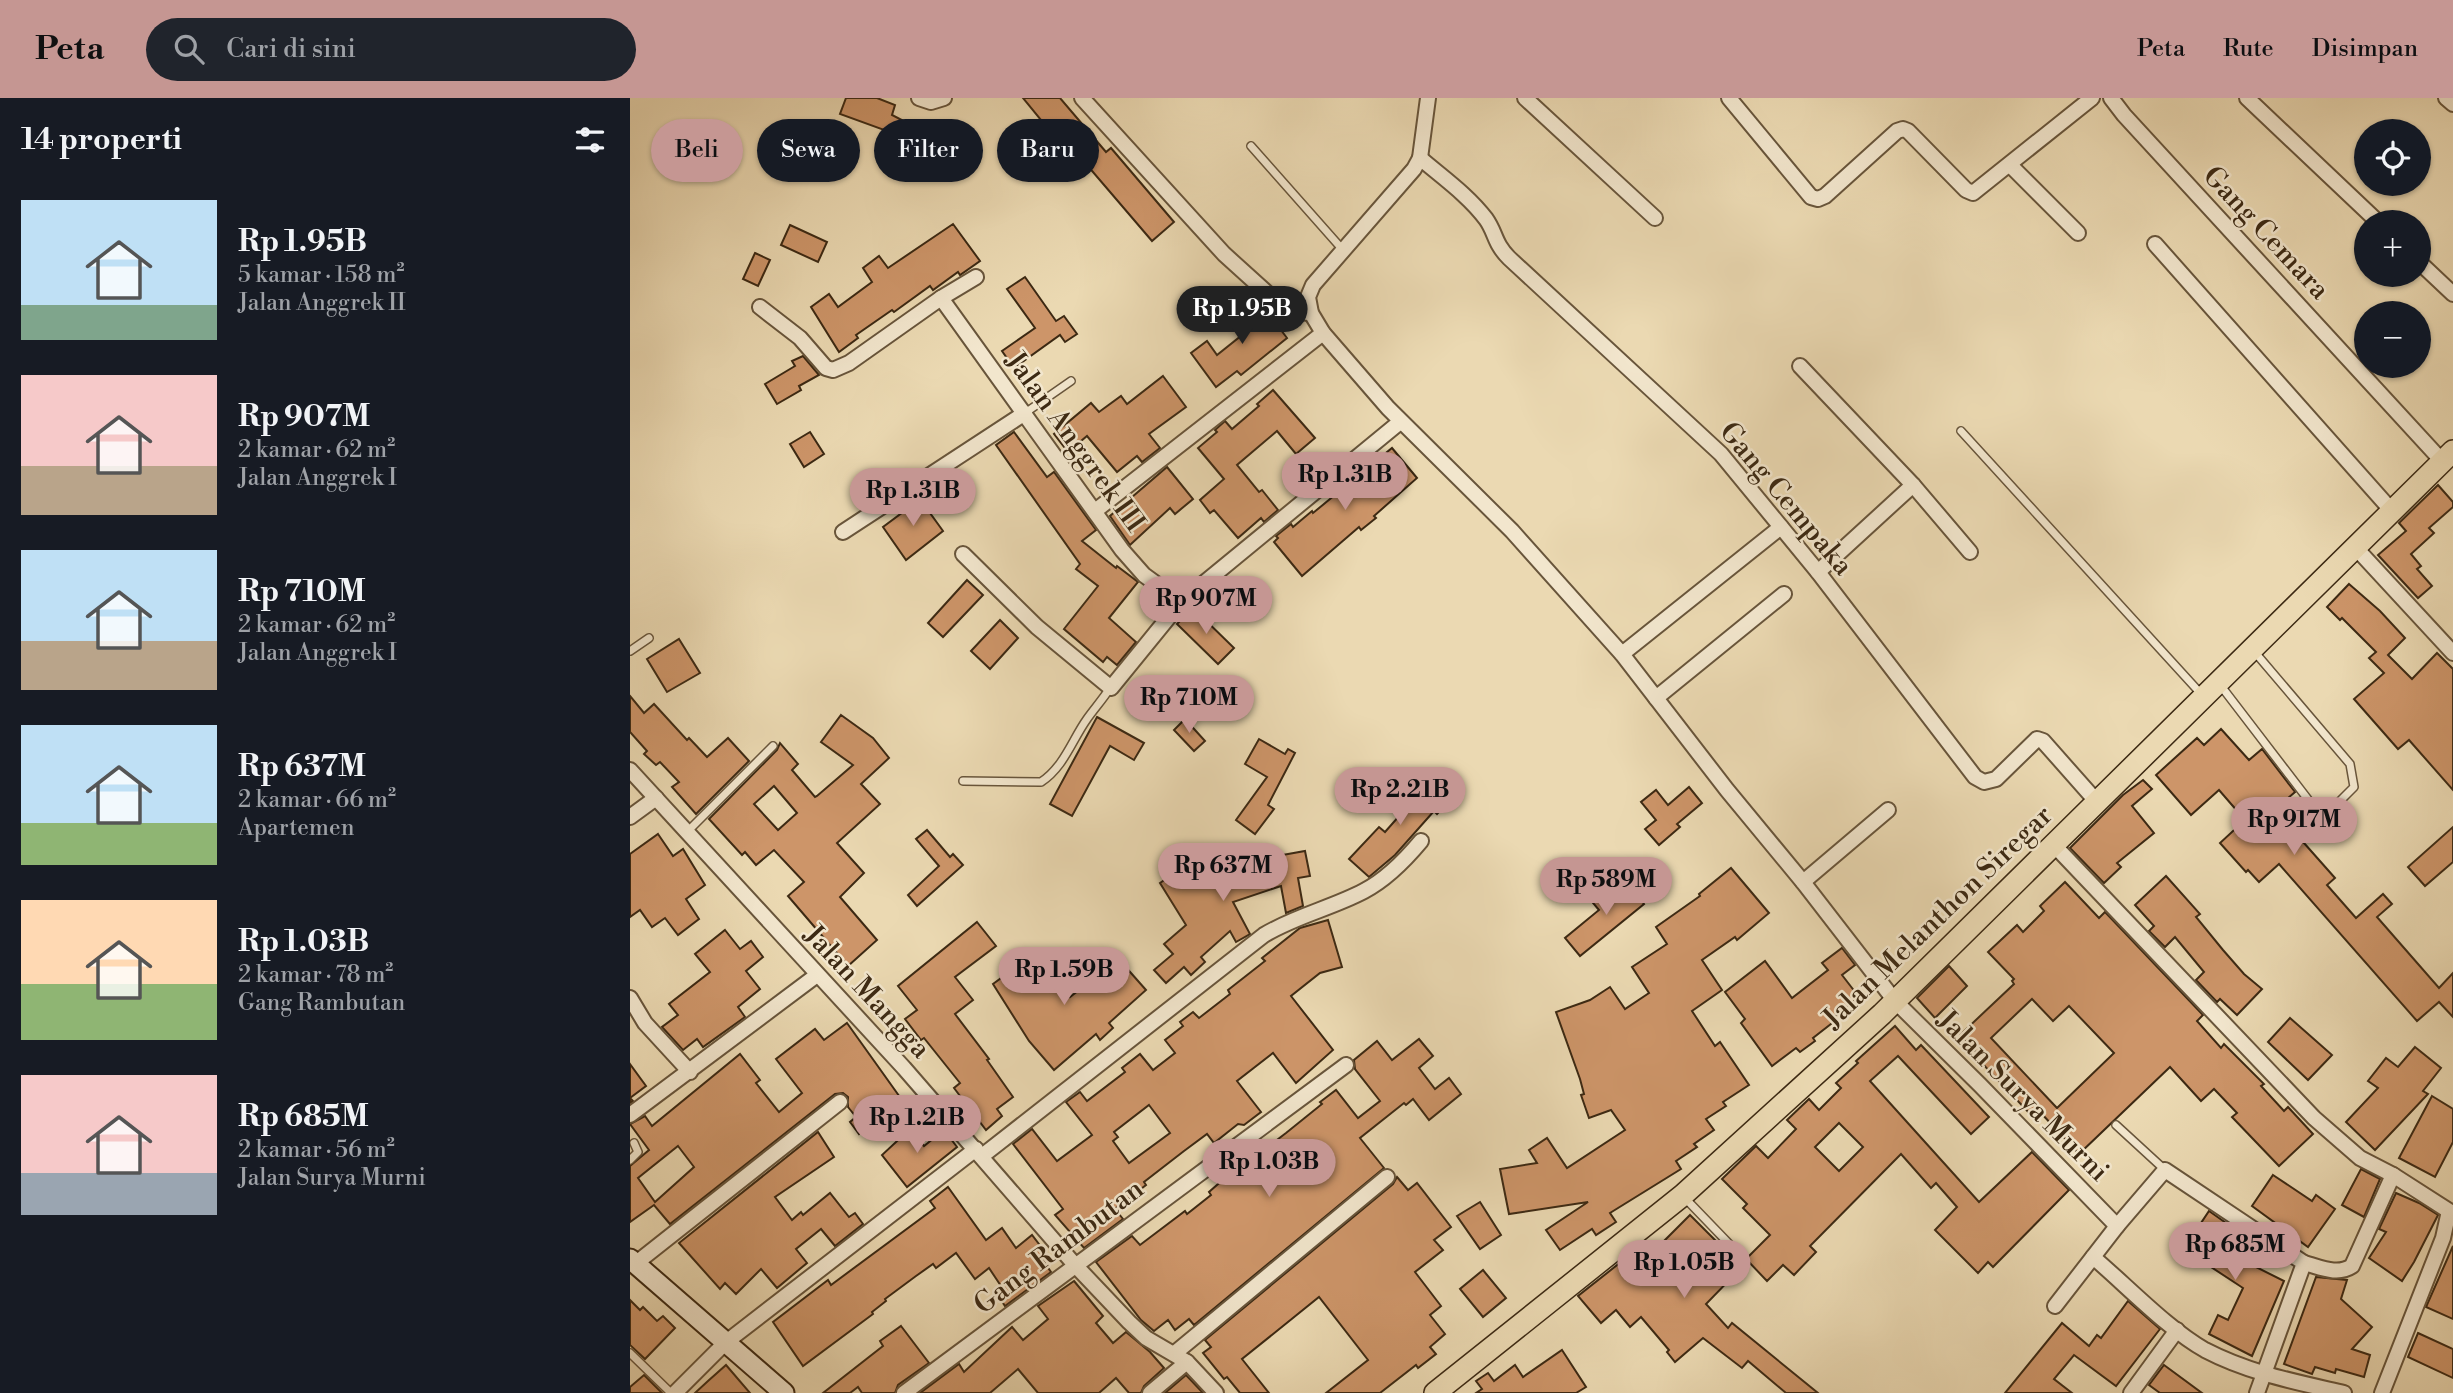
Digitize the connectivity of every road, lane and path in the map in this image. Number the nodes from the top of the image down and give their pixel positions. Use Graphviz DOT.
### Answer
graph roads {
  1 [pos="919,98"];
  2 [pos="944,98"];
  3 [pos="1082,98"];
  4 [pos="1428,98"];
  5 [pos="1525,98"];
  6 [pos="1729,98"];
  7 [pos="2092,98"];
  8 [pos="2111,98"];
  9 [pos="2248,98"];
  10 [pos="2446,98"];
  11 [pos="2453,104"];
  12 [pos="1251,146"];
  13 [pos="1420,158"];
  14 [pos="2010,165"];
  15 [pos="2365,210"];
  16 [pos="1655,218"];
  17 [pos="2078,233"];
  18 [pos="2155,244"];
  19 [pos="1343,250"];
  20 [pos="2431,273"];
  21 [pos="976,277"];
  22 [pos="2453,294"];
  23 [pos="941,298"];
  24 [pos="760,307"];
  25 [pos="1311,313"];
  26 [pos="1324,333"];
  27 [pos="1800,366"];
  28 [pos="1071,381"];
  29 [pos="1025,413"];
  30 [pos="1400,422"];
  31 [pos="1961,431"];
  32 [pos="2448,456"];
  33 [pos="1913,485"];
  34 [pos="1095,511"];
  35 [pos="2392,511"];
  36 [pos="1781,527"];
  37 [pos="843,532"];
  38 [pos="2355,547"];
  39 [pos="1970,552"];
  40 [pos="963,554"];
  41 [pos="1818,572"];
  42 [pos="1784,594"];
  43 [pos="1181,602"];
  44 [pos="649,638"];
  45 [pos="2252,649"];
  46 [pos="630,650"];
  47 [pos="2453,653"];
  48 [pos="1622,654"];
  49 [pos="1111,688"];
  50 [pos="2211,689"];
  51 [pos="1656,698"];
  52 [pos="773,746"];
  53 [pos="630,770"];
  54 [pos="963,781"];
  55 [pos="656,798"];
  56 [pos="2097,802"];
  57 [pos="1888,810"];
  58 [pos="630,817"];
  59 [pos="687,832"];
  60 [pos="1422,841"];
  61 [pos="2053,844"];
  62 [pos="1803,881"];
  63 [pos="817,975"];
  64 [pos="630,998"];
  65 [pos="1895,1001"];
  66 [pos="1346,1065"];
  67 [pos="690,1072"];
  68 [pos="840,1102"];
  69 [pos="630,1115"];
  70 [pos="2116,1125"];
  71 [pos="634,1143"];
  72 [pos="979,1152"];
  73 [pos="630,1160"];
  74 [pos="2165,1170"];
  75 [pos="2393,1175"];
  76 [pos="1387,1177"];
  77 [pos="1683,1195"];
  78 [pos="2451,1207"];
  79 [pos="2117,1226"];
  80 [pos="2448,1241"];
  81 [pos="1736,1251"];
  82 [pos="2093,1257"];
  83 [pos="632,1262"];
  84 [pos="2304,1264"];
  85 [pos="1075,1265"];
  86 [pos="2055,1306"];
  87 [pos="2177,1330"];
  88 [pos="725,1343"];
  89 [pos="630,1353"];
  90 [pos="1175,1353"];
  91 [pos="1187,1362"];
  92 [pos="2265,1376"];
  93 [pos="673,1393"];
  94 [pos="784,1393"];
  95 [pos="904,1393"];
  96 [pos="1150,1393"];
  97 [pos="1216,1393"];
  98 [pos="1435,1393"];
  99 [pos="2131,1393"];
  100 [pos="2257,1393"];
  101 [pos="2344,1393"];
  102 [pos="2382,1393"];
  1 -- 2 [label="street"];
  3 -- 25 [label="street"];
  4 -- 13 [label="street"];
  5 -- 16 [label="street"];
  6 -- 14 [label="street"];
  7 -- 14 [label="street"];
  8 -- 32 [label="street, Gang Cemara"];
  9 -- 15 [label="street"];
  10 -- 11 [label="street"];
  12 -- 19 [label="lane"];
  13 -- 19 [label="street"];
  13 -- 36 [label="street, Gang Cempaka"];
  14 -- 17 [label="street"];
  18 -- 35 [label="street"];
  19 -- 25 [label="street"];
  20 -- 22 [label="street"];
  21 -- 23 [label="street"];
  23 -- 24 [label="street"];
  23 -- 29 [label="street, Jalan Anggrek III"];
  25 -- 26 [label="street, Jalan Surya Murni"];
  26 -- 30 [label="street, Jalan Surya Murni"];
  26 -- 34 [label="street"];
  27 -- 33 [label="street"];
  28 -- 29 [label="lane"];
  29 -- 34 [label="street, Jalan Anggrek III"];
  29 -- 37 [label="street"];
  30 -- 43 [label="street"];
  30 -- 48 [label="street, Jalan Surya Murni"];
  31 -- 50 [label="lane"];
  32 -- 35 [label="main road, Jalan Melanthon Siregar"];
  33 -- 39 [label="street"];
  33 -- 41 [label="street"];
  34 -- 43 [label="street, Jalan Anggrek III"];
  35 -- 38 [label="main road, Jalan Melanthon Siregar"];
  36 -- 41 [label="street, Gang Cempaka"];
  36 -- 48 [label="street"];
  38 -- 45 [label="main road, Jalan Melanthon Siregar"];
  38 -- 47 [label="street"];
  40 -- 49 [label="street"];
  41 -- 56 [label="street, Gang Cempaka"];
  42 -- 51 [label="street"];
  43 -- 49 [label="street"];
  44 -- 46 [label="lane"];
  45 -- 50 [label="main road, Jalan Melanthon Siregar"];
  45 -- 50 [label="lane"];
  48 -- 51 [label="street, Jalan Surya Murni"];
  49 -- 54 [label="lane"];
  50 -- 56 [label="main road, Jalan Melanthon Siregar"];
  51 -- 62 [label="street, Jalan Surya Murni"];
  52 -- 59 [label="lane"];
  53 -- 55 [label="street, Jalan Mangga"];
  55 -- 58 [label="street"];
  55 -- 59 [label="street, Jalan Mangga"];
  56 -- 61 [label="main road, Jalan Melanthon Siregar"];
  57 -- 62 [label="street"];
  59 -- 63 [label="street, Jalan Mangga"];
  60 -- 72 [label="street"];
  61 -- 65 [label="main road, Jalan Melanthon Siregar"];
  61 -- 75 [label="street"];
  62 -- 65 [label="street, Jalan Surya Murni"];
  63 -- 67 [label="street"];
  63 -- 72 [label="street, Jalan Mangga"];
  64 -- 67 [label="street"];
  65 -- 77 [label="main road, Jalan Melanthon Siregar"];
  65 -- 79 [label="street, Jalan Surya Murni"];
  66 -- 85 [label="street, Gang Rambutan"];
  67 -- 69 [label="street"];
  68 -- 83 [label="street"];
  70 -- 74 [label="lane"];
  71 -- 73 [label="lane"];
  72 -- 85 [label="street, Jalan Mangga"];
  72 -- 88 [label="street"];
  74 -- 79 [label="street"];
  74 -- 84 [label="street"];
  75 -- 78 [label="street"];
  75 -- 84 [label="street"];
  76 -- 90 [label="street"];
  77 -- 81 [label="lane"];
  77 -- 98 [label="main road, Jalan Melanthon Siregar"];
  78 -- 80 [label="street"];
  79 -- 82 [label="street"];
  80 -- 102 [label="street"];
  82 -- 86 [label="street"];
  82 -- 87 [label="street"];
  83 -- 88 [label="street"];
  84 -- 92 [label="street"];
  85 -- 90 [label="street, Jalan Mangga"];
  85 -- 95 [label="street, Gang Rambutan"];
  87 -- 92 [label="street"];
  87 -- 99 [label="street"];
  88 -- 93 [label="street"];
  88 -- 94 [label="street"];
  89 -- 93 [label="lane"];
  90 -- 91 [label="street, Jalan Mangga"];
  91 -- 96 [label="street"];
  91 -- 97 [label="street, Jalan Mangga"];
  92 -- 100 [label="street"];
  92 -- 101 [label="street"];
}
